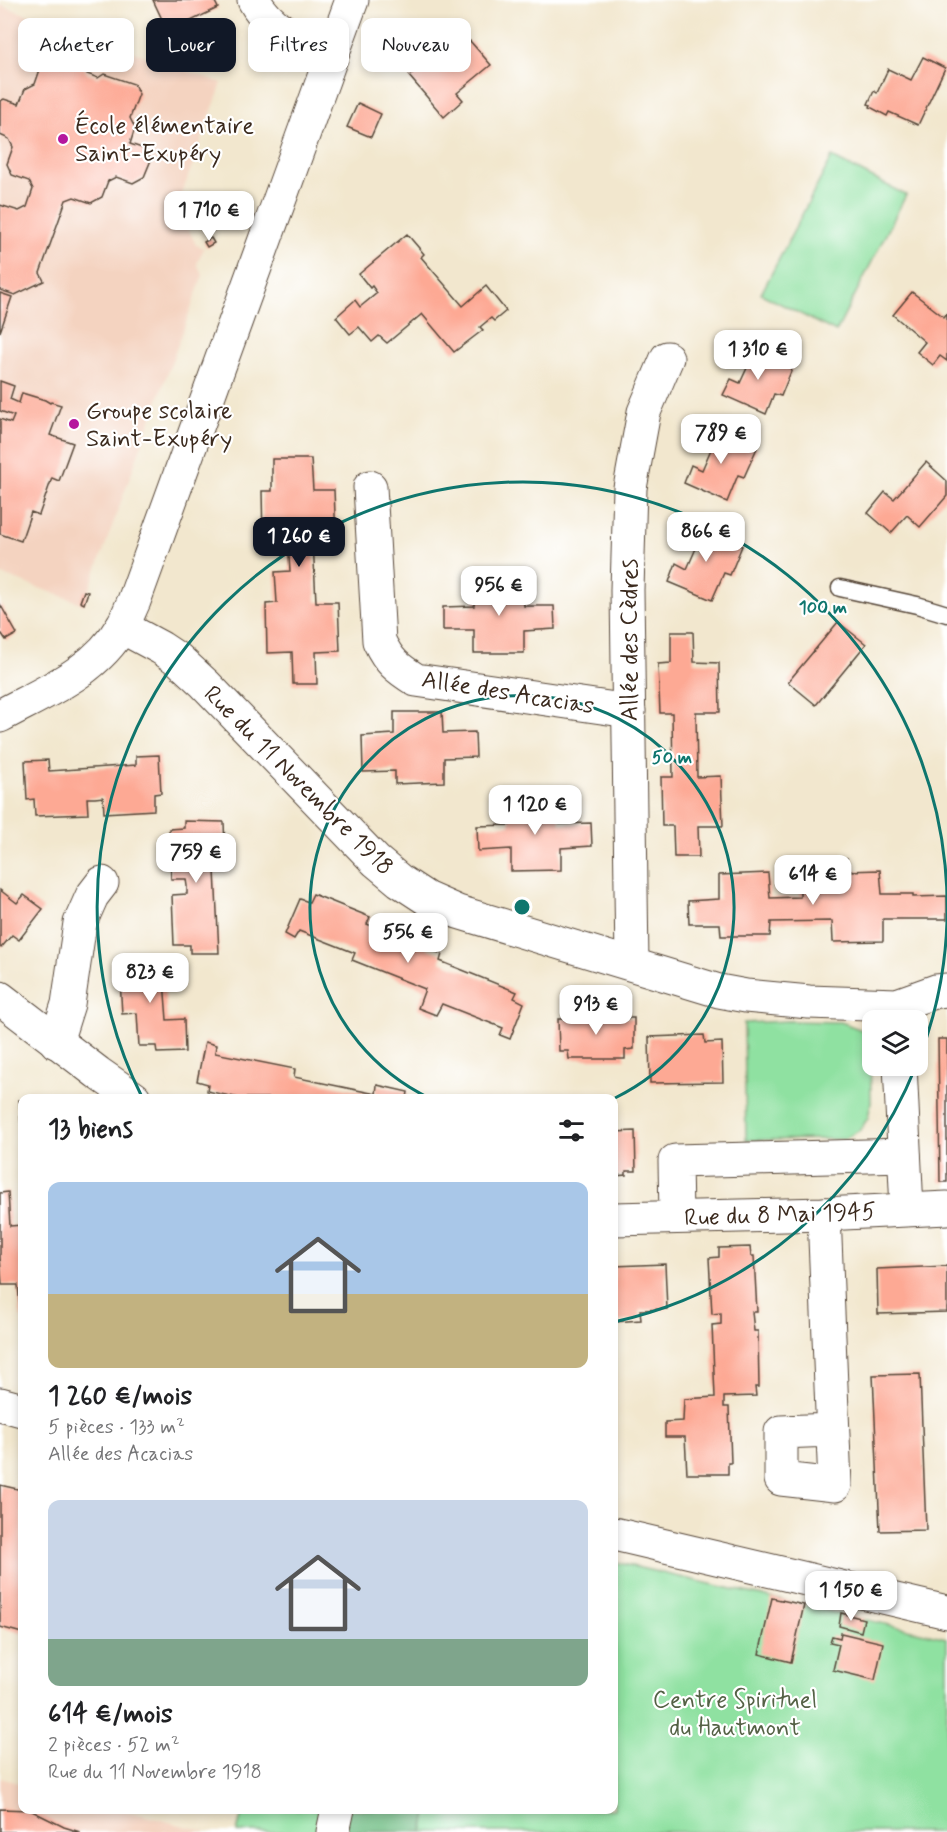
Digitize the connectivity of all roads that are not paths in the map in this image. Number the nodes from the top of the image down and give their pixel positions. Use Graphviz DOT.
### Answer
graph roads {
  1 [pos="254,0"];
  2 [pos="352,0"];
  3 [pos="266,18"];
  4 [pos="345,18"];
  5 [pos="326,72"];
  6 [pos="667,358"];
  7 [pos="370,486"];
  8 [pos="840,588"];
  9 [pos="947,614"];
  10 [pos="122,627"];
  11 [pos="629,711"];
  12 [pos="0,716"];
  13 [pos="102,883"];
  14 [pos="632,964"];
  15 [pos="947,990"];
  16 [pos="0,998"];
  17 [pos="880,1010"];
  18 [pos="902,1010"];
  19 [pos="56,1042"];
  20 [pos="900,1076"];
  21 [pos="128,1094"];
  22 [pos="904,1155"];
  23 [pos="947,1208"];
  24 [pos="907,1209"];
  25 [pos="824,1214"];
  26 [pos="676,1217"];
  27 [pos="618,1219"];
  28 [pos="0,1394"];
  29 [pos="18,1396"];
  30 [pos="0,1404"];
  31 [pos="18,1409"];
  32 [pos="832,1430"];
  33 [pos="618,1536"];
  34 [pos="947,1612"];
  35 [pos="337,1814"];
  36 [pos="333,1832"];
  1 -- 3 [label="street"];
  2 -- 4 [label="street"];
  5 -- 10 [label="street"];
  6 -- 11 [label="street, Allée des Cèdres"];
  7 -- 11 [label="street, Allée des Acacias"];
  8 -- 9 [label="lane"];
  10 -- 12 [label="street"];
  10 -- 14 [label="street, Rue du 11 Novembre 1918"];
  11 -- 14 [label="street, Allée des Cèdres"];
  13 -- 19 [label="street"];
  14 -- 17 [label="street, Rue du 11 Novembre 1918"];
  15 -- 18 [label="street, Rue du 11 Novembre 1918"];
  16 -- 19 [label="street"];
  19 -- 21 [label="street"];
  20 -- 22 [label="street"];
  22 -- 24 [label="street"];
  22 -- 26 [label="street"];
  23 -- 24 [label="street, Rue du 8 Mai 1945"];
  24 -- 25 [label="street, Rue du 8 Mai 1945"];
  25 -- 26 [label="street, Rue du 8 Mai 1945"];
  25 -- 32 [label="street"];
  26 -- 27 [label="street, Rue du 8 Mai 1945"];
  28 -- 29 [label="street"];
  30 -- 31 [label="street"];
  33 -- 34 [label="street"];
  35 -- 36 [label="street"];
}
